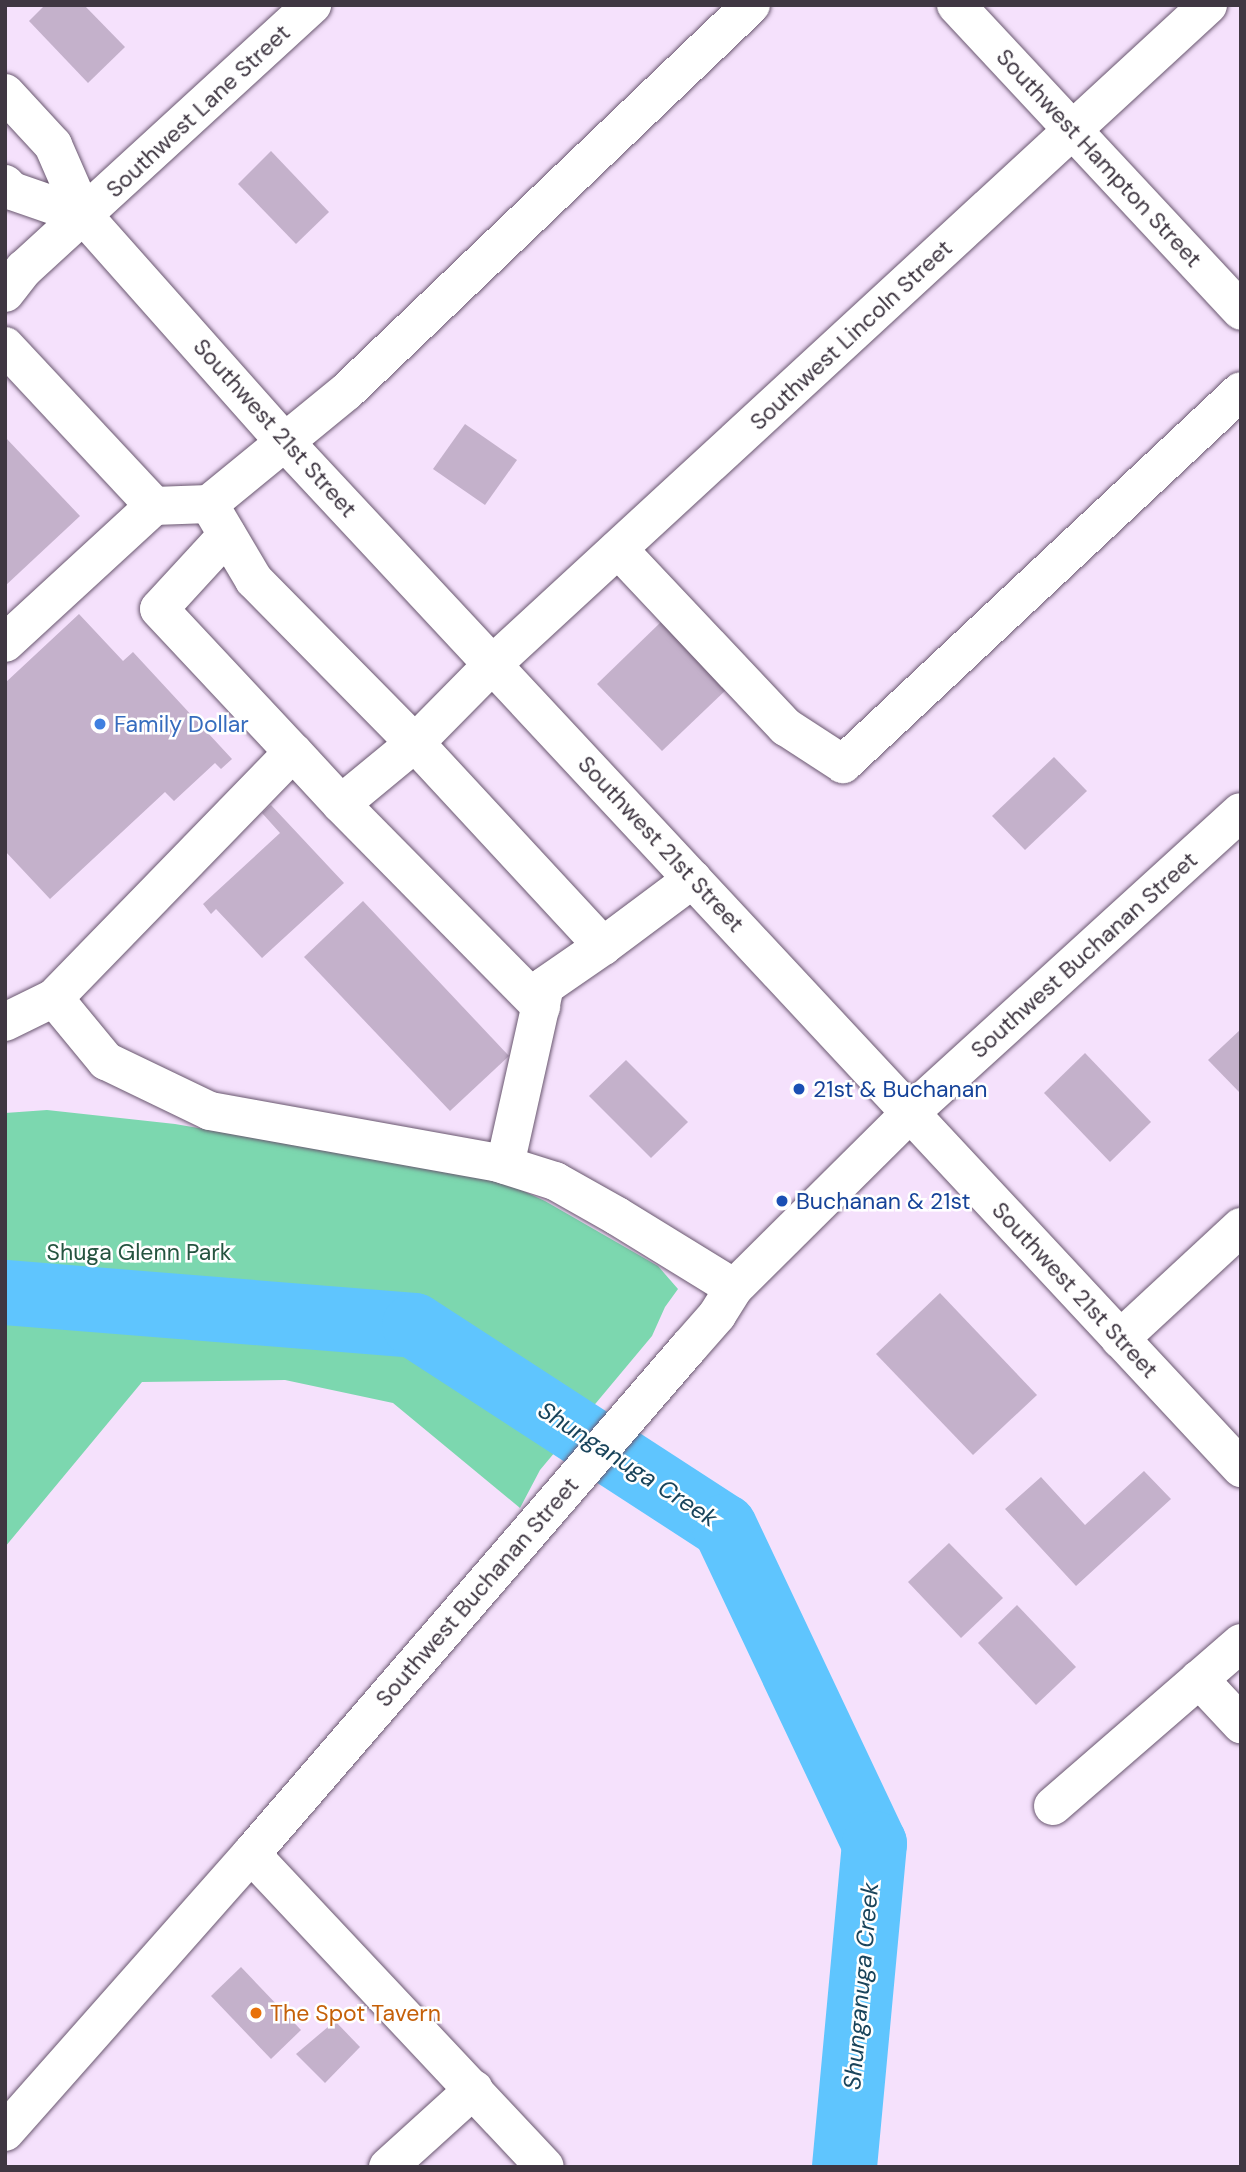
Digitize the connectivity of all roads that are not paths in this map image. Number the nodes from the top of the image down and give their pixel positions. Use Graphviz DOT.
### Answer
graph roads {
  1 [pos="312,5"];
  2 [pos="751,5"];
  3 [pos="956,5"];
  4 [pos="1208,5"];
  5 [pos="5,93"];
  6 [pos="1073,131"];
  7 [pos="5,184"];
  8 [pos="84,216"];
  9 [pos="5,293"];
  10 [pos="1241,312"];
  11 [pos="5,346"];
  12 [pos="1241,391"];
  13 [pos="285,441"];
  14 [pos="154,506"];
  15 [pos="218,520"];
  16 [pos="618,549"];
  17 [pos="5,643"];
  18 [pos="494,663"];
  19 [pos="415,743"];
  20 [pos="293,752"];
  21 [pos="341,804"];
  22 [pos="1241,811"];
  23 [pos="693,879"];
  24 [pos="603,946"];
  25 [pos="54,998"];
  26 [pos="541,1007"];
  27 [pos="5,1022"];
  28 [pos="909,1112"];
  29 [pos="505,1165"];
  30 [pos="1241,1227"];
  31 [pos="734,1288"];
  32 [pos="1121,1339"];
  33 [pos="1241,1468"];
  34 [pos="1241,1643"];
  35 [pos="1199,1679"];
  36 [pos="1241,1724"];
  37 [pos="1053,1806"];
  38 [pos="251,1854"];
  39 [pos="474,2089"];
  40 [pos="5,2132"];
  41 [pos="388,2167"];
  42 [pos="545,2167"];
  1 -- 8 [label="street, Southwest Lane Street"];
  2 -- 13 [label="street"];
  3 -- 6 [label="street, Southwest Hampton Street"];
  4 -- 6 [label="street, Southwest Lincoln Street"];
  5 -- 8 [label="street, Southwest 21st Street"];
  6 -- 10 [label="street, Southwest Hampton Street"];
  6 -- 16 [label="street, Southwest Lincoln Street"];
  7 -- 8 [label="street, Southwest 21st Street"];
  8 -- 9 [label="street, Southwest Lane Street"];
  8 -- 13 [label="street, Southwest 21st Street"];
  11 -- 14 [label="street"];
  12 -- 16 [label="street"];
  13 -- 15 [label="street"];
  13 -- 18 [label="street, Southwest 21st Street"];
  14 -- 15 [label="street"];
  14 -- 17 [label="street"];
  15 -- 19 [label="street"];
  15 -- 20 [label="street"];
  16 -- 18 [label="street, Southwest Lincoln Street"];
  18 -- 19 [label="street, Southwest Lincoln Street"];
  18 -- 23 [label="street, Southwest 21st Street"];
  19 -- 21 [label="street, Southwest Lincoln Street"];
  19 -- 24 [label="street"];
  20 -- 21 [label="street"];
  20 -- 25 [label="street"];
  21 -- 26 [label="street"];
  22 -- 28 [label="street, Southwest Buchanan Street"];
  23 -- 24 [label="street"];
  23 -- 28 [label="street, Southwest 21st Street"];
  24 -- 26 [label="street"];
  25 -- 27 [label="street"];
  25 -- 29 [label="street"];
  26 -- 29 [label="street"];
  28 -- 31 [label="street, Southwest Buchanan Street"];
  28 -- 32 [label="street, Southwest 21st Street"];
  29 -- 31 [label="street"];
  30 -- 32 [label="street"];
  31 -- 38 [label="street, Southwest Buchanan Street"];
  32 -- 33 [label="street, Southwest 21st Street"];
  34 -- 35 [label="street"];
  35 -- 36 [label="street"];
  35 -- 37 [label="street"];
  38 -- 39 [label="street"];
  38 -- 40 [label="street, Southwest Buchanan Street"];
  39 -- 41 [label="street"];
  39 -- 42 [label="street"];
}
